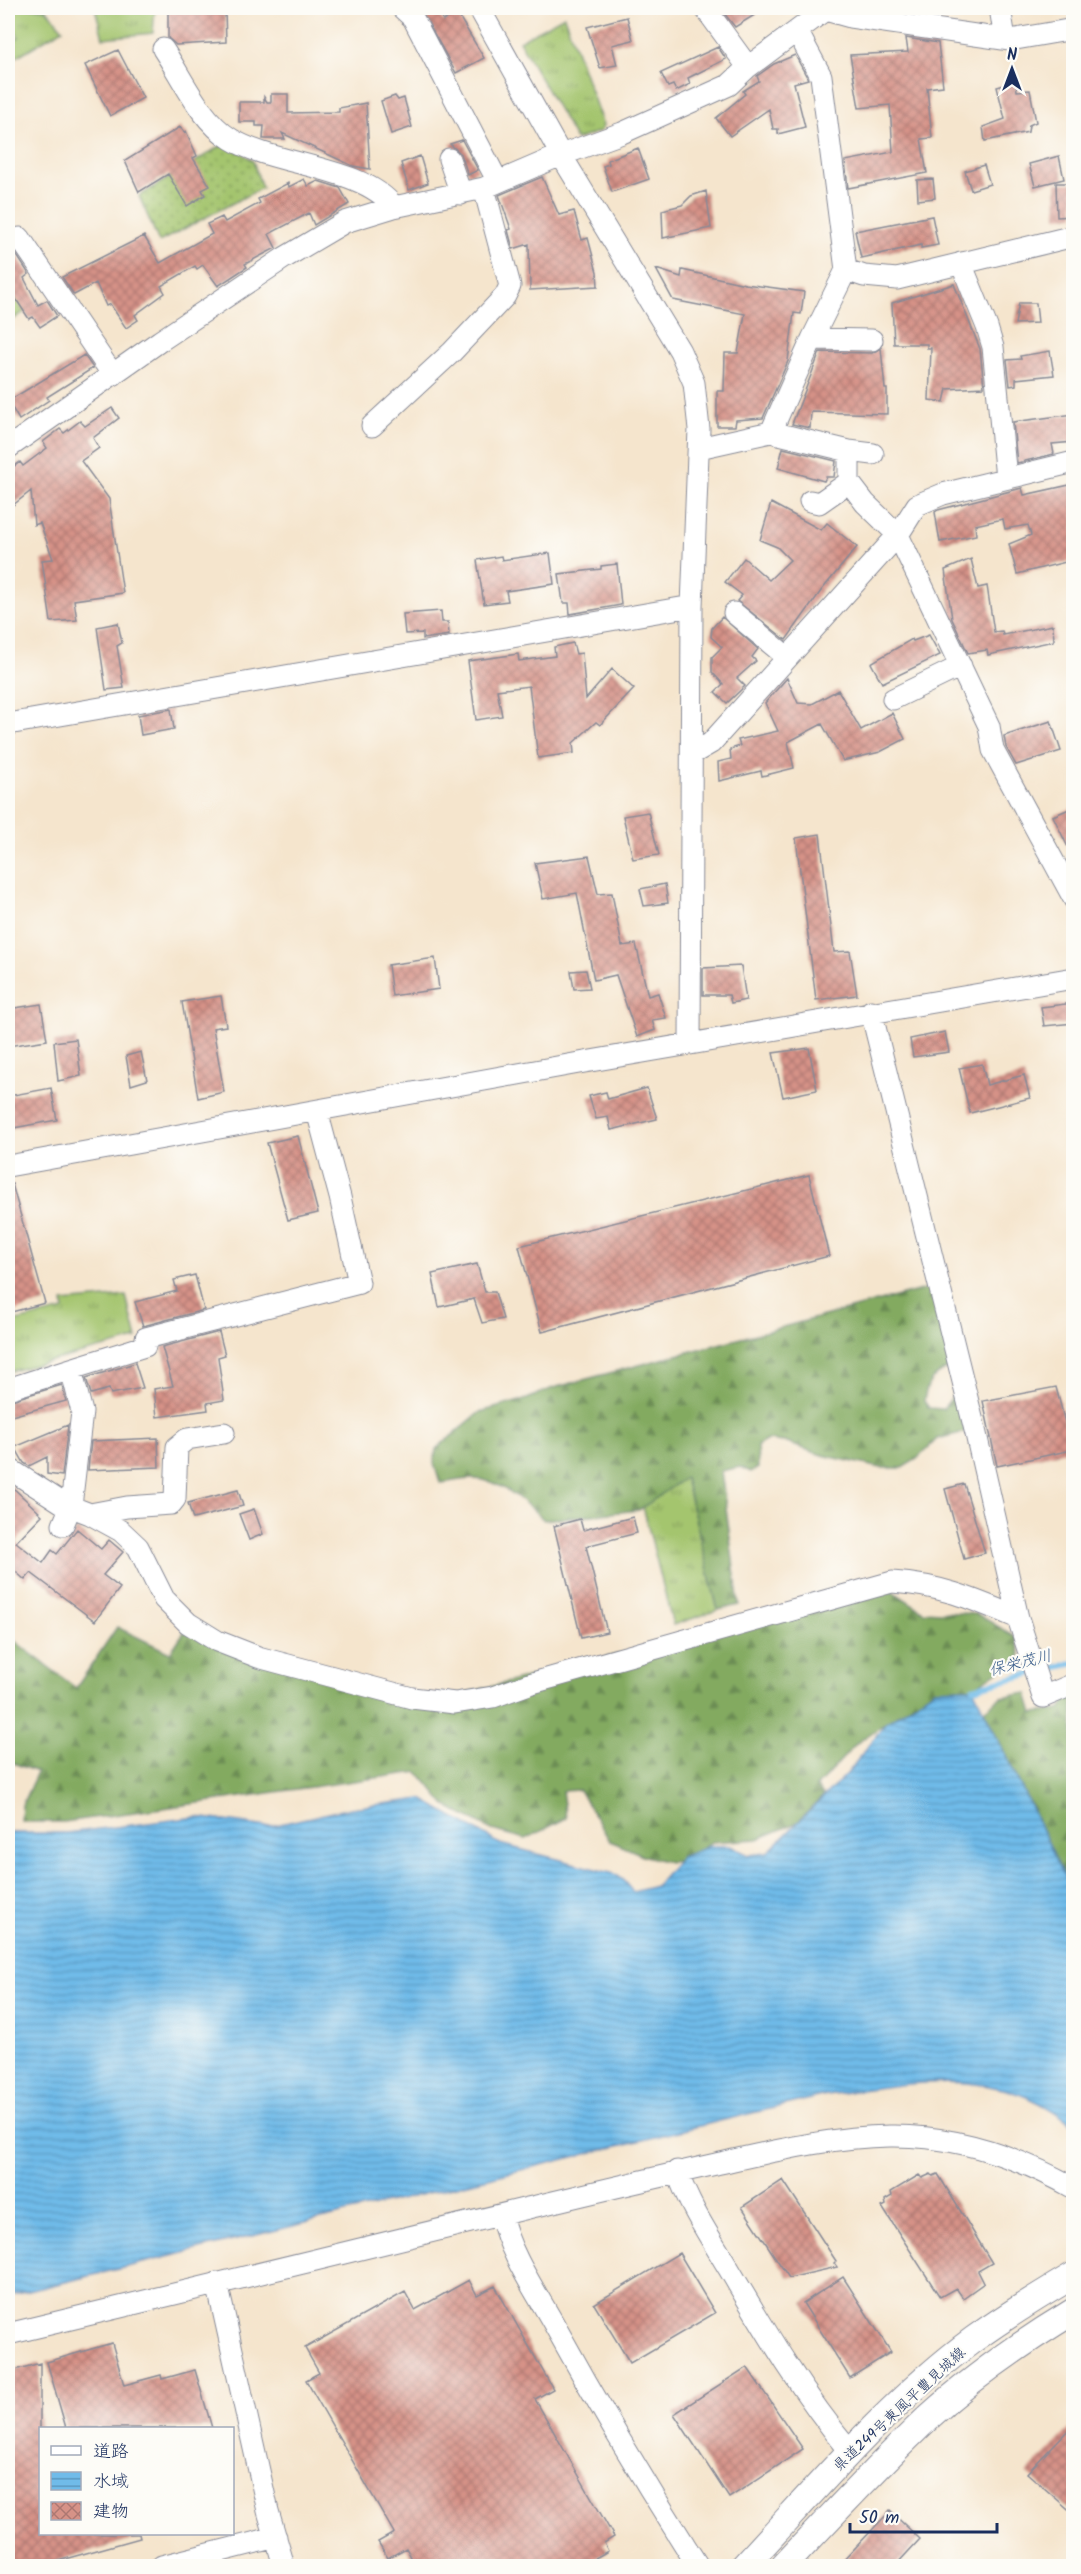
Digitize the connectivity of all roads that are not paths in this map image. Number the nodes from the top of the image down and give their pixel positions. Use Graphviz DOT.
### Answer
graph roads {
  1 [pos="402,8"];
  2 [pos="479,8"];
  3 [pos="705,8"];
  4 [pos="1000,8"];
  5 [pos="827,9"];
  6 [pos="1074,29"];
  7 [pos="797,31"];
  8 [pos="1005,39"];
  9 [pos="163,49"];
  10 [pos="748,67"];
  11 [pos="561,155"];
  12 [pos="449,159"];
  13 [pos="491,185"];
  14 [pos="461,194"];
  15 [pos="394,207"];
  16 [pos="1074,236"];
  17 [pos="8,244"];
  18 [pos="961,263"];
  19 [pos="846,270"];
  20 [pos="812,339"];
  21 [pos="872,340"];
  22 [pos="112,375"];
  23 [pos="372,426"];
  24 [pos="771,432"];
  25 [pos="8,448"];
  26 [pos="699,448"];
  27 [pos="849,451"];
  28 [pos="873,454"];
  29 [pos="1074,462"];
  30 [pos="1006,478"];
  31 [pos="849,482"];
  32 [pos="810,501"];
  33 [pos="897,535"];
  34 [pos="692,606"];
  35 [pos="734,613"];
  36 [pos="787,657"];
  37 [pos="962,666"];
  38 [pos="893,699"];
  39 [pos="8,724"];
  40 [pos="692,754"];
  41 [pos="1074,898"];
  42 [pos="1074,978"];
  43 [pos="871,1011"];
  44 [pos="690,1043"];
  45 [pos="317,1111"];
  46 [pos="8,1166"];
  47 [pos="71,1369"];
  48 [pos="8,1389"];
  49 [pos="224,1433"];
  50 [pos="8,1468"];
  51 [pos="90,1514"];
  52 [pos="67,1516"];
  53 [pos="1018,1618"];
  54 [pos="1074,1684"];
  55 [pos="677,2171"];
  56 [pos="1074,2188"];
  57 [pos="501,2215"];
  58 [pos="1074,2275"];
  59 [pos="217,2283"];
  60 [pos="1074,2311"];
  61 [pos="8,2334"];
  62 [pos="851,2452"];
  63 [pos="276,2537"];
  64 [pos="162,2566"];
  65 [pos="284,2566"];
  66 [pos="698,2566"];
  67 [pos="744,2566"];
  68 [pos="784,2566"];
  1 -- 13 [label="street"];
  2 -- 11 [label="street"];
  3 -- 10 [label="street"];
  4 -- 8 [label="street"];
  5 -- 7 [label="street"];
  5 -- 8 [label="street"];
  6 -- 8 [label="street"];
  7 -- 10 [label="street"];
  7 -- 19 [label="street"];
  9 -- 15 [label="street"];
  10 -- 11 [label="street"];
  11 -- 13 [label="street"];
  11 -- 26 [label="street"];
  12 -- 14 [label="street"];
  13 -- 14 [label="street"];
  13 -- 23 [label="street"];
  14 -- 15 [label="street"];
  15 -- 22 [label="street"];
  16 -- 18 [label="street"];
  17 -- 22 [label="street"];
  18 -- 19 [label="street"];
  18 -- 30 [label="street"];
  19 -- 20 [label="street"];
  20 -- 21 [label="street"];
  20 -- 24 [label="street"];
  22 -- 25 [label="street"];
  24 -- 26 [label="street"];
  24 -- 27 [label="street"];
  26 -- 34 [label="street"];
  27 -- 28 [label="street"];
  27 -- 31 [label="street"];
  29 -- 30 [label="street"];
  30 -- 33 [label="street"];
  31 -- 32 [label="street"];
  31 -- 33 [label="street"];
  33 -- 36 [label="street"];
  33 -- 37 [label="street"];
  34 -- 39 [label="street"];
  34 -- 40 [label="street"];
  35 -- 36 [label="street"];
  36 -- 40 [label="street"];
  37 -- 38 [label="street"];
  37 -- 41 [label="street"];
  40 -- 44 [label="street"];
  42 -- 43 [label="street"];
  43 -- 44 [label="street"];
  43 -- 53 [label="street"];
  44 -- 45 [label="street"];
  45 -- 46 [label="street"];
  45 -- 47 [label="street"];
  47 -- 48 [label="street"];
  47 -- 52 [label="street"];
  49 -- 51 [label="street"];
  50 -- 52 [label="street"];
  51 -- 52 [label="street"];
  51 -- 53 [label="street"];
  53 -- 54 [label="street"];
  55 -- 56 [label="street"];
  55 -- 57 [label="street"];
  55 -- 62 [label="street"];
  57 -- 59 [label="street"];
  57 -- 66 [label="street"];
  58 -- 62 [label="main road, 県道249号東風平豊見城線"];
  59 -- 61 [label="street"];
  59 -- 63 [label="street"];
  60 -- 68 [label="main road, 県道249号東風平豊見城線"];
  62 -- 67 [label="main road, 県道249号東風平豊見城線"];
  63 -- 64 [label="street"];
  63 -- 65 [label="street"];
}
